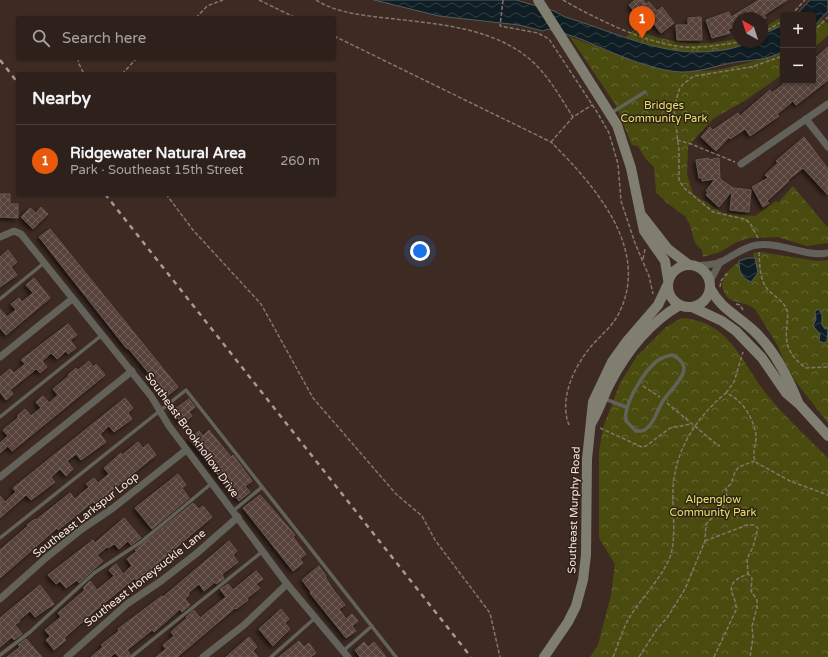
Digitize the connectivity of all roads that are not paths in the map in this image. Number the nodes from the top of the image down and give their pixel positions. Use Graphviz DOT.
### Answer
graph roads {
  1 [pos="538,1"];
  2 [pos="645,92"];
  3 [pos="828,104"];
  4 [pos="610,114"];
  5 [pos="806,120"];
  6 [pos="828,147"];
  7 [pos="741,164"];
  8 [pos="642,217"];
  9 [pos="0,237"];
  10 [pos="828,253"];
  11 [pos="720,262"];
  12 [pos="44,263"];
  13 [pos="692,265"];
  14 [pos="668,283"];
  15 [pos="710,284"];
  16 [pos="0,299"];
  17 [pos="72,299"];
  18 [pos="680,305"];
  19 [pos="692,307"];
  20 [pos="102,335"];
  21 [pos="0,357"];
  22 [pos="132,371"];
  23 [pos="604,398"];
  24 [pos="799,404"];
  25 [pos="626,407"];
  26 [pos="159,410"];
  27 [pos="0,417"];
  28 [pos="590,425"];
  29 [pos="828,436"];
  30 [pos="186,450"];
  31 [pos="0,478"];
  32 [pos="212,483"];
  33 [pos="262,487"];
  34 [pos="236,514"];
  35 [pos="0,538"];
  36 [pos="263,551"];
  37 [pos="287,584"];
  38 [pos="0,599"];
  39 [pos="315,618"];
  40 [pos="372,626"];
  41 [pos="0,654"];
  42 [pos="346,654"];
  43 [pos="67,657"];
  44 [pos="131,657"];
  45 [pos="203,657"];
  46 [pos="271,657"];
  47 [pos="336,657"];
  48 [pos="396,657"];
  49 [pos="544,657"];
  1 -- 4 [label="main road"];
  2 -- 4 [label="lane"];
  3 -- 5 [label="street"];
  4 -- 8 [label="main road"];
  5 -- 6 [label="street"];
  5 -- 7 [label="street"];
  8 -- 13 [label="main road"];
  8 -- 14 [label="main road"];
  9 -- 12 [label="street, Southeast Brookhollow Drive"];
  10 -- 11 [label="street"];
  11 -- 13 [label="street"];
  11 -- 15 [label="street"];
  12 -- 16 [label="lane"];
  12 -- 17 [label="street, Southeast Brookhollow Drive"];
  13 -- 14 [label="main road"];
  13 -- 15 [label="main road"];
  14 -- 18 [label="main road"];
  14 -- 28 [label="main road, Southeast Murphy Road"];
  15 -- 19 [label="main road"];
  15 -- 24 [label="main road"];
  17 -- 20 [label="street, Southeast Brookhollow Drive"];
  17 -- 21 [label="street"];
  18 -- 19 [label="main road"];
  18 -- 23 [label="main road, Southeast Murphy Road"];
  19 -- 24 [label="main road"];
  20 -- 22 [label="street, Southeast Brookhollow Drive"];
  20 -- 27 [label="lane"];
  22 -- 26 [label="street, Southeast Brookhollow Drive"];
  22 -- 31 [label="street"];
  23 -- 25 [label="lane"];
  23 -- 28 [label="main road, Southeast Murphy Road"];
  24 -- 29 [label="main road"];
  25 -- 25 [label="lane"];
  26 -- 30 [label="street, Southeast Brookhollow Drive"];
  26 -- 33 [label="lane"];
  26 -- 35 [label="lane"];
  28 -- 49 [label="main road, Southeast Murphy Road"];
  30 -- 32 [label="street, Southeast Brookhollow Drive"];
  30 -- 38 [label="street, Southeast Larkspur Loop"];
  32 -- 34 [label="street, Southeast Brookhollow Drive"];
  32 -- 41 [label="lane"];
  33 -- 34 [label="lane"];
  33 -- 40 [label="lane"];
  34 -- 36 [label="street, Southeast Brookhollow Drive"];
  34 -- 43 [label="street, Southeast Honeysuckle Lane"];
  36 -- 37 [label="street, Southeast Brookhollow Drive"];
  36 -- 44 [label="lane"];
  37 -- 39 [label="street, Southeast Brookhollow Drive"];
  37 -- 45 [label="street"];
  39 -- 42 [label="street, Southeast Brookhollow Drive"];
  39 -- 46 [label="lane"];
  40 -- 42 [label="lane"];
  40 -- 48 [label="lane"];
  42 -- 47 [label="street"];
}
